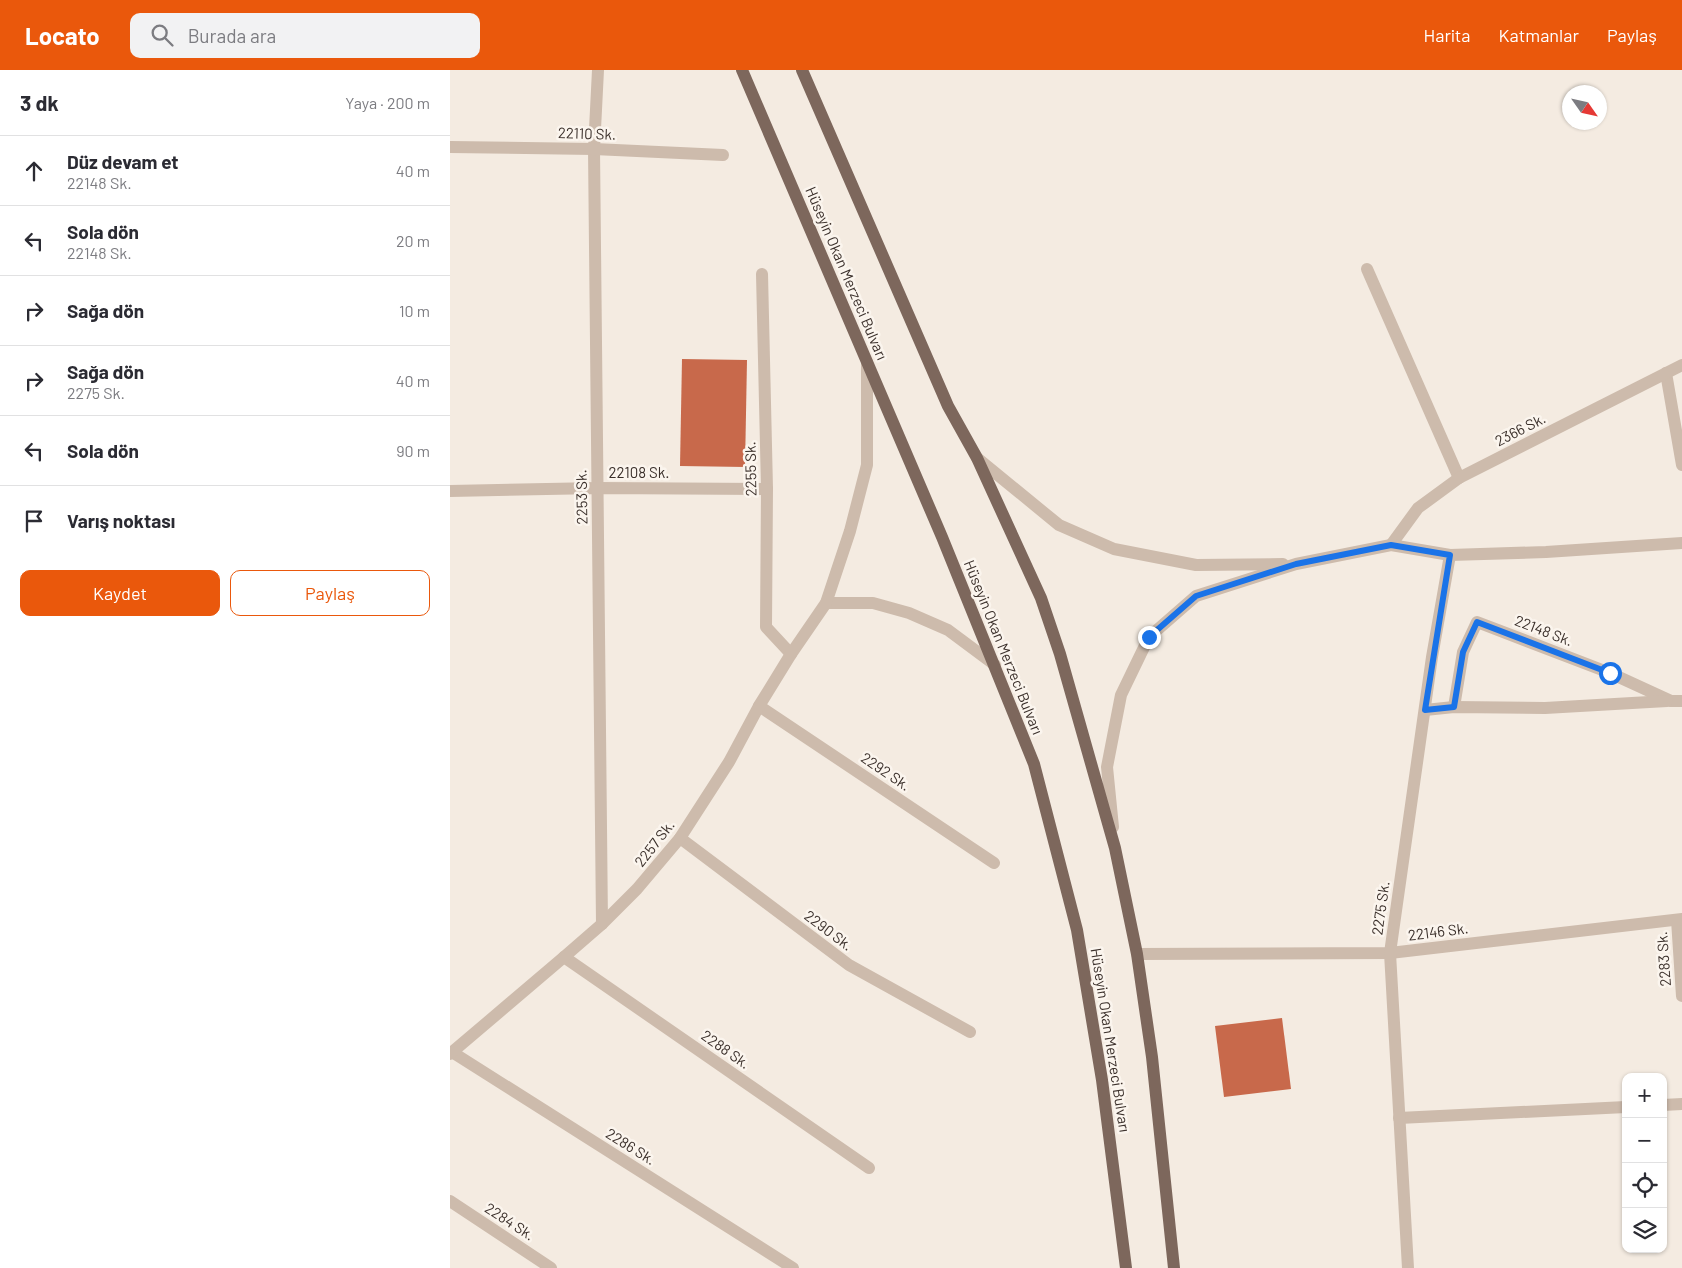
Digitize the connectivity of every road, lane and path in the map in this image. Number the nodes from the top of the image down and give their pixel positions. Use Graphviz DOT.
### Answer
graph roads {
  1 [pos="598,70"];
  2 [pos="742,70"];
  3 [pos="802,70"];
  4 [pos="450,147"];
  5 [pos="594,149"];
  6 [pos="724,155"];
  7 [pos="1367,269"];
  8 [pos="762,274"];
  9 [pos="867,360"];
  10 [pos="1682,364"];
  11 [pos="1666,373"];
  12 [pos="977,458"];
  13 [pos="1682,464"];
  14 [pos="1460,478"];
  15 [pos="598,488"];
  16 [pos="767,489"];
  17 [pos="450,491"];
  18 [pos="1682,543"];
  19 [pos="1391,545"];
  20 [pos="1450,555"];
  21 [pos="1296,564"];
  22 [pos="826,603"];
  23 [pos="791,654"];
  24 [pos="994,665"];
  25 [pos="1676,701"];
  26 [pos="759,706"];
  27 [pos="1454,707"];
  28 [pos="1425,710"];
  29 [pos="680,838"];
  30 [pos="1115,848"];
  31 [pos="994,863"];
  32 [pos="1679,920"];
  33 [pos="602,924"];
  34 [pos="1390,953"];
  35 [pos="1137,954"];
  36 [pos="564,958"];
  37 [pos="1682,996"];
  38 [pos="970,1032"];
  39 [pos="450,1039"];
  40 [pos="451,1053"];
  41 [pos="1682,1104"];
  42 [pos="1667,1105"];
  43 [pos="1622,1107"];
  44 [pos="1400,1118"];
  45 [pos="868,1168"];
  46 [pos="450,1201"];
  47 [pos="551,1268"];
  48 [pos="793,1268"];
  49 [pos="1126,1268"];
  50 [pos="1174,1268"];
  51 [pos="1408,1268"];
  1 -- 5 [label="street, 2253 Sk."];
  2 -- 9 [label="main road, Hüseyin Okan Merzeci Bulvarı"];
  3 -- 12 [label="main road"];
  4 -- 5 [label="street, 22110 Sk."];
  5 -- 6 [label="street, 22110 Sk."];
  5 -- 15 [label="street, 2253 Sk."];
  7 -- 14 [label="street"];
  8 -- 16 [label="street, 2255 Sk."];
  9 -- 22 [label="street, 2257 Sk."];
  9 -- 24 [label="main road, Hüseyin Okan Merzeci Bulvarı"];
  10 -- 11 [label="street, 2366 Sk."];
  11 -- 13 [label="street"];
  11 -- 14 [label="street, 2366 Sk."];
  12 -- 21 [label="street"];
  12 -- 30 [label="main road"];
  14 -- 19 [label="street, 2366 Sk."];
  15 -- 16 [label="street, 22108 Sk."];
  15 -- 17 [label="street, 22108 Sk."];
  15 -- 33 [label="street, 2253 Sk."];
  16 -- 23 [label="street, 2255 Sk."];
  18 -- 20 [label="street"];
  19 -- 20 [label="street"];
  19 -- 21 [label="street"];
  20 -- 28 [label="street, 2275 Sk."];
  21 -- 30 [label="street"];
  22 -- 23 [label="street, 2257 Sk."];
  22 -- 24 [label="street"];
  23 -- 26 [label="street, 2257 Sk."];
  24 -- 49 [label="main road, Hüseyin Okan Merzeci Bulvarı"];
  25 -- 27 [label="street"];
  25 -- 27 [label="street, 22148 Sk."];
  26 -- 29 [label="street, 2257 Sk."];
  26 -- 31 [label="street, 2292 Sk."];
  27 -- 28 [label="street"];
  28 -- 34 [label="street, 2275 Sk."];
  29 -- 33 [label="street, 2257 Sk."];
  29 -- 38 [label="street, 2290 Sk."];
  30 -- 35 [label="main road"];
  32 -- 34 [label="street, 22146 Sk."];
  32 -- 37 [label="street, 2283 Sk."];
  33 -- 36 [label="street, 2257 Sk."];
  34 -- 35 [label="street, 22146 Sk."];
  34 -- 44 [label="street, 2275 Sk."];
  35 -- 50 [label="main road"];
  36 -- 40 [label="street, 2257 Sk."];
  36 -- 45 [label="street, 2288 Sk."];
  39 -- 40 [label="street"];
  40 -- 48 [label="street, 2286 Sk."];
  41 -- 42 [label="street"];
  43 -- 44 [label="street"];
  44 -- 51 [label="street, 2275 Sk."];
  46 -- 47 [label="street, 2284 Sk."];
}
